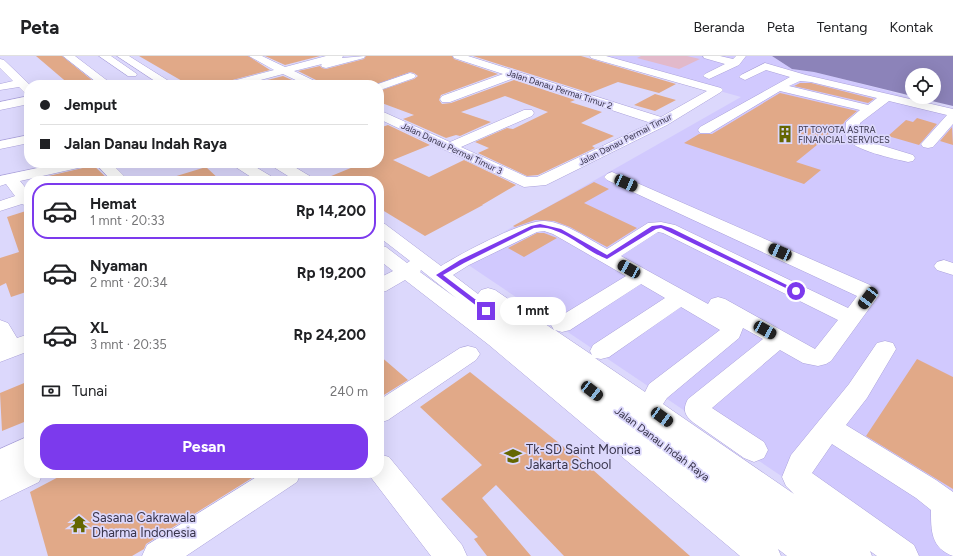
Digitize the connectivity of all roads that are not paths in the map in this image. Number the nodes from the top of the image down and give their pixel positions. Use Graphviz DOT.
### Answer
graph roads {
  1 [pos="68,56"];
  2 [pos="85,56"];
  3 [pos="104,56"];
  4 [pos="122,56"];
  5 [pos="254,56"];
  6 [pos="338,56"];
  7 [pos="360,56"];
  8 [pos="458,56"];
  9 [pos="595,56"];
  10 [pos="708,56"];
  11 [pos="757,56"];
  12 [pos="738,58"];
  13 [pos="2,66"];
  14 [pos="765,66"];
  15 [pos="103,70"];
  16 [pos="288,72"];
  17 [pos="90,73"];
  18 [pos="514,74"];
  19 [pos="410,76"];
  20 [pos="745,77"];
  21 [pos="802,77"];
  22 [pos="100,80"];
  23 [pos="117,80"];
  24 [pos="142,80"];
  25 [pos="161,80"];
  26 [pos="252,80"];
  27 [pos="266,80"];
  28 [pos="305,80"];
  29 [pos="710,82"];
  30 [pos="384,85"];
  31 [pos="24,86"];
  32 [pos="0,87"];
  33 [pos="24,87"];
  34 [pos="779,87"];
  35 [pos="887,97"];
  36 [pos="446,99"];
  37 [pos="24,101"];
  38 [pos="0,106"];
  39 [pos="869,109"];
  40 [pos="528,112"];
  41 [pos="953,115"];
  42 [pos="384,116"];
  43 [pos="662,122"];
  44 [pos="705,130"];
  45 [pos="24,132"];
  46 [pos="0,137"];
  47 [pos="24,140"];
  48 [pos="928,144"];
  49 [pos="0,146"];
  50 [pos="450,147"];
  51 [pos="908,158"];
  52 [pos="59,168"];
  53 [pos="107,168"];
  54 [pos="247,168"];
  55 [pos="285,168"];
  56 [pos="115,176"];
  57 [pos="260,176"];
  58 [pos="299,176"];
  59 [pos="612,177"];
  60 [pos="5,180"];
  61 [pos="524,182"];
  62 [pos="24,197"];
  63 [pos="24,201"];
  64 [pos="0,206"];
  65 [pos="384,234"];
  66 [pos="613,253"];
  67 [pos="410,263"];
  68 [pos="640,276"];
  69 [pos="384,283"];
  70 [pos="680,298"];
  71 [pos="852,318"];
  72 [pos="562,324"];
  73 [pos="0,328"];
  74 [pos="779,338"];
  75 [pos="13,348"];
  76 [pos="885,349"];
  77 [pos="601,351"];
  78 [pos="468,354"];
  79 [pos="384,410"];
  80 [pos="643,418"];
  81 [pos="829,428"];
  82 [pos="24,450"];
  83 [pos="754,450"];
  84 [pos="0,462"];
  85 [pos="384,473"];
  86 [pos="24,476"];
  87 [pos="279,478"];
  88 [pos="0,488"];
  89 [pos="953,541"];
  90 [pos="445,554"];
  91 [pos="158,556"];
  92 [pos="765,556"];
  93 [pos="814,556"];
  94 [pos="856,556"];
  95 [pos="903,556"];
  1 -- 17 [label="street"];
  2 -- 15 [label="street"];
  3 -- 24 [label="street"];
  4 -- 25 [label="street"];
  5 -- 16 [label="street"];
  6 -- 16 [label="street"];
  7 -- 16 [label="street"];
  8 -- 18 [label="street, Jalan Danau Permai Timur 2"];
  9 -- 29 [label="street"];
  10 -- 12 [label="street"];
  11 -- 14 [label="street"];
  12 -- 29 [label="street"];
  13 -- 31 [label="street"];
  14 -- 20 [label="street"];
  14 -- 21 [label="street"];
  15 -- 17 [label="street"];
  15 -- 23 [label="street"];
  16 -- 26 [label="street"];
  16 -- 27 [label="street"];
  16 -- 28 [label="street"];
  17 -- 22 [label="street"];
  18 -- 36 [label="street"];
  18 -- 43 [label="street, Jalan Danau Permai Timur 2"];
  19 -- 30 [label="street"];
  21 -- 34 [label="street"];
  21 -- 35 [label="street"];
  29 -- 43 [label="street, Jalan Danau Permai Timur"];
  32 -- 33 [label="street"];
  34 -- 39 [label="street"];
  34 -- 44 [label="street"];
  35 -- 39 [label="street"];
  35 -- 41 [label="street"];
  37 -- 38 [label="street"];
  39 -- 51 [label="street"];
  40 -- 50 [label="street"];
  41 -- 48 [label="street"];
  42 -- 50 [label="street, Jalan Danau Permai Timur 3"];
  43 -- 61 [label="street, Jalan Danau Permai Timur"];
  45 -- 46 [label="street"];
  47 -- 49 [label="street"];
  50 -- 61 [label="street, Jalan Danau Permai Timur 3"];
  52 -- 60 [label="street"];
  53 -- 56 [label="street"];
  54 -- 57 [label="street"];
  55 -- 58 [label="street"];
  59 -- 71 [label="street"];
  60 -- 62 [label="street"];
  63 -- 64 [label="street"];
  65 -- 67 [label="street, Jalan Danau Indah Raya"];
  66 -- 67 [label="street"];
  66 -- 68 [label="street"];
  66 -- 71 [label="street"];
  66 -- 74 [label="street"];
  67 -- 69 [label="street"];
  67 -- 80 [label="street, Jalan Danau Indah Raya"];
  67 -- 92 [label="street, Jalan Danau Indah Raya"];
  68 -- 70 [label="street"];
  68 -- 72 [label="street"];
  70 -- 77 [label="street"];
  70 -- 80 [label="street"];
  71 -- 74 [label="street"];
  73 -- 75 [label="street"];
  74 -- 83 [label="street"];
  76 -- 81 [label="street"];
  78 -- 79 [label="street"];
  80 -- 93 [label="street, Jalan Danau Indah Raya"];
  80 -- 94 [label="street"];
  81 -- 89 [label="street"];
  81 -- 95 [label="street"];
  82 -- 84 [label="street"];
  85 -- 90 [label="street"];
  86 -- 88 [label="street"];
  87 -- 91 [label="street"];
}
